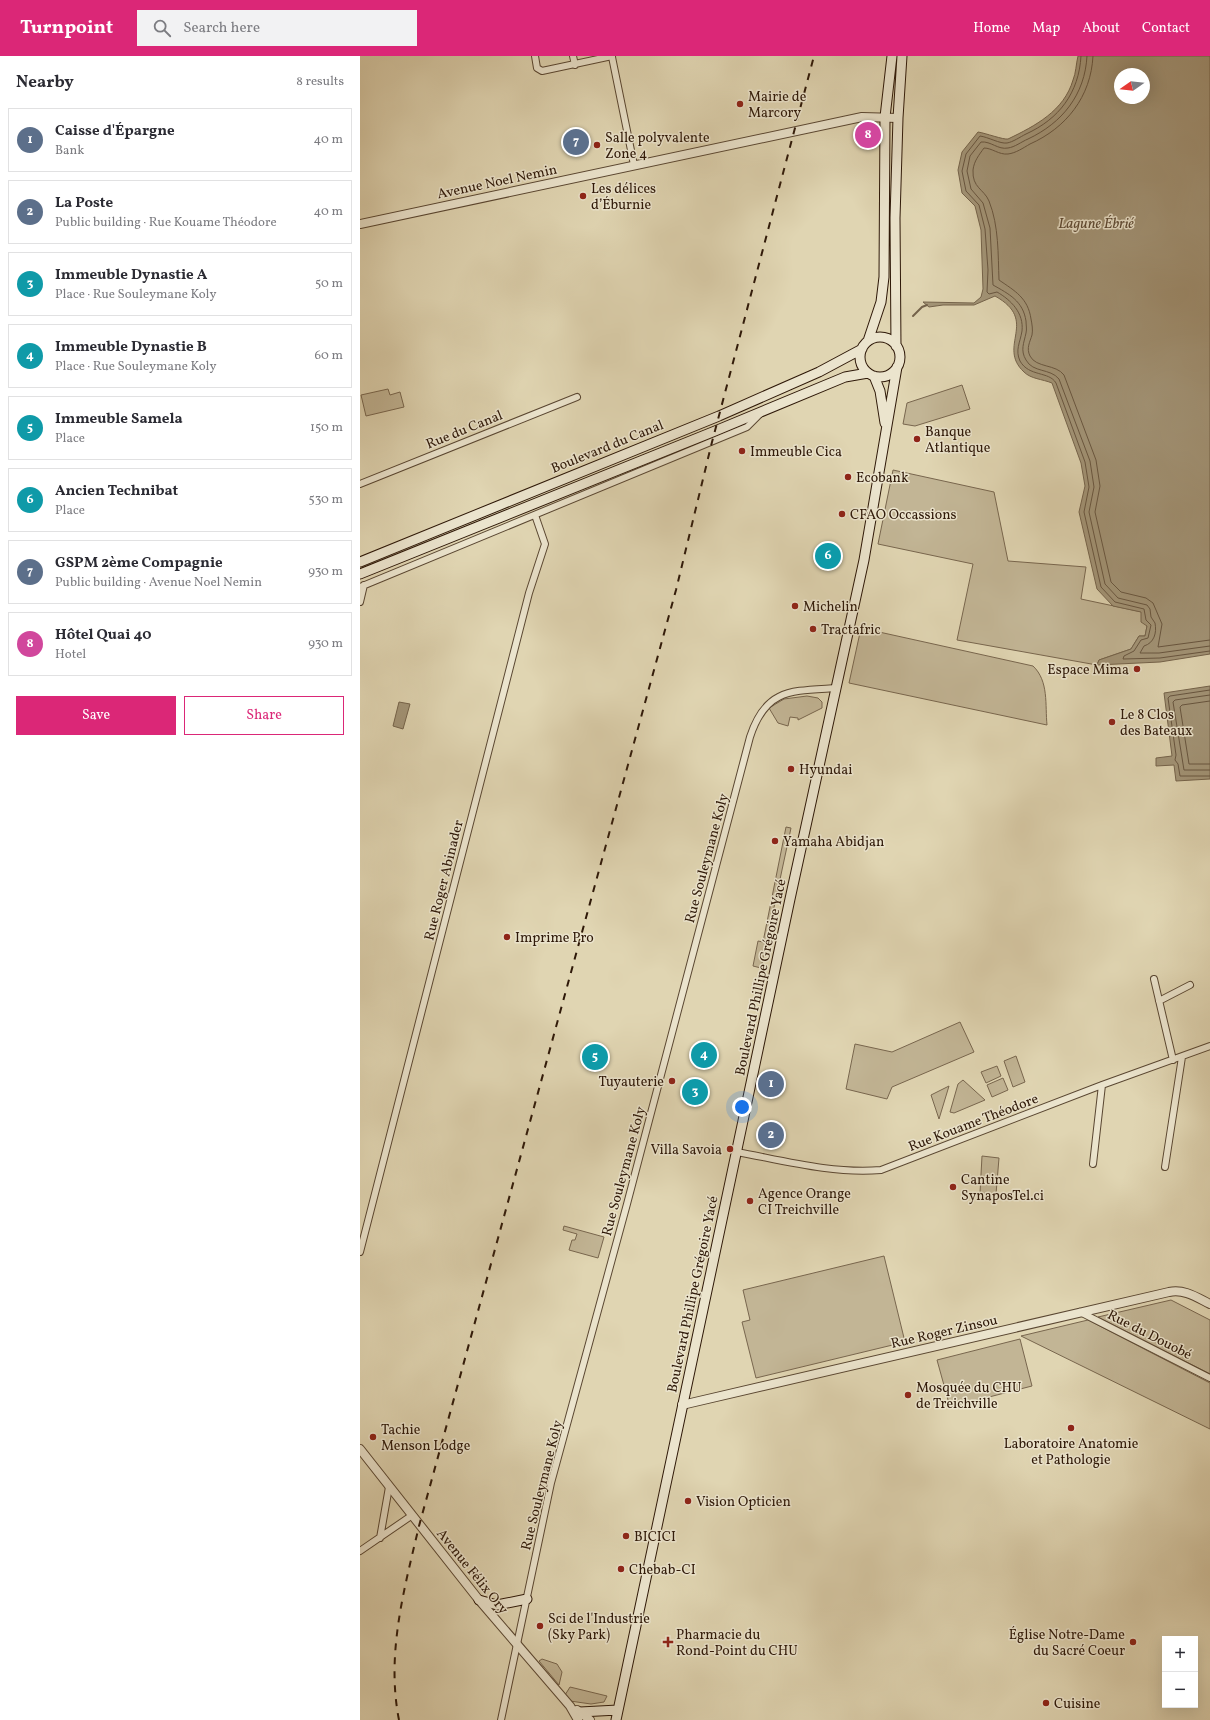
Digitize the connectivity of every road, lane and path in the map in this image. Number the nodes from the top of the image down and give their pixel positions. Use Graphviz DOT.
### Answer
graph roads {
  1 [pos="534,56"];
  2 [pos="573,56"];
  3 [pos="892,56"];
  4 [pos="902,56"];
  5 [pos="612,57"];
  6 [pos="575,65"];
  7 [pos="885,117"];
  8 [pos="898,118"];
  9 [pos="634,165"];
  10 [pos="360,224"];
  11 [pos="868,341"];
  12 [pos="896,346"];
  13 [pos="862,349"];
  14 [pos="897,367"];
  15 [pos="871,374"];
  16 [pos="577,396"];
  17 [pos="764,410"];
  18 [pos="886,431"];
  19 [pos="360,484"];
  20 [pos="536,515"];
  21 [pos="360,562"];
  22 [pos="360,574"];
  23 [pos="362,586"];
  24 [pos="360,602"];
  25 [pos="837,688"];
  26 [pos="1154,979"];
  27 [pos="1190,985"];
  28 [pos="1159,1001"];
  29 [pos="1210,1046"];
  30 [pos="1182,1057"];
  31 [pos="1173,1060"];
  32 [pos="1102,1085"];
  33 [pos="737,1152"];
  34 [pos="1093,1164"];
  35 [pos="1165,1167"];
  36 [pos="360,1252"];
  37 [pos="1210,1304"];
  38 [pos="1080,1312"];
  39 [pos="1210,1378"];
  40 [pos="682,1405"];
  41 [pos="360,1449"];
  42 [pos="389,1487"];
  43 [pos="411,1516"];
  44 [pos="380,1538"];
  45 [pos="360,1551"];
  46 [pos="527,1599"];
  47 [pos="479,1600"];
  48 [pos="518,1646"];
  49 [pos="622,1693"];
  50 [pos="618,1710"];
  51 [pos="579,1716"];
  52 [pos="501,1720"];
  53 [pos="590,1720"];
  54 [pos="616,1720"];
  55 [pos="621,1720"];
  1 -- 6 [label="street"];
  2 -- 6 [label="street"];
  3 -- 7 [label="main road"];
  4 -- 8 [label="main road"];
  5 -- 6 [label="street"];
  5 -- 9 [label="street"];
  7 -- 8 [label="street, Avenue Noel Nemin"];
  7 -- 9 [label="street, Avenue Noel Nemin"];
  7 -- 11 [label="main road"];
  8 -- 12 [label="main road"];
  9 -- 10 [label="street, Avenue Noel Nemin"];
  11 -- 12 [label="main road"];
  11 -- 13 [label="main road"];
  12 -- 14 [label="main road"];
  13 -- 15 [label="main road"];
  13 -- 21 [label="main road, Boulevard du Canal"];
  14 -- 15 [label="main road"];
  14 -- 18 [label="main road, Boulevard Phillipe Grégoire Yacé"];
  15 -- 17 [label="main road, Boulevard du Canal"];
  15 -- 18 [label="main road, Boulevard Phillipe Grégoire Yacé"];
  16 -- 19 [label="street, Rue du Canal"];
  17 -- 20 [label="street, Boulevard du Canal"];
  17 -- 22 [label="main road, Boulevard du Canal"];
  18 -- 25 [label="main road, Boulevard Phillipe Grégoire Yacé"];
  20 -- 23 [label="street, Boulevard du Canal"];
  20 -- 36 [label="street, Rue Roger Abinader"];
  23 -- 24 [label="street"];
  25 -- 33 [label="main road, Boulevard Phillipe Grégoire Yacé"];
  25 -- 46 [label="street, Rue Souleymane Koly"];
  26 -- 28 [label="street"];
  27 -- 28 [label="street"];
  28 -- 31 [label="street"];
  29 -- 30 [label="street, Rue Kouame Théodore"];
  30 -- 31 [label="street, Rue Kouame Théodore"];
  30 -- 35 [label="street"];
  31 -- 32 [label="street, Rue Kouame Théodore"];
  32 -- 33 [label="street, Rue Kouame Théodore"];
  32 -- 34 [label="street"];
  33 -- 40 [label="main road, Boulevard Phillipe Grégoire Yacé"];
  37 -- 38 [label="street, Rue Roger Zinsou"];
  38 -- 39 [label="street, Rue du Douobé"];
  38 -- 40 [label="street, Rue Roger Zinsou"];
  40 -- 49 [label="main road, Boulevard Phillipe Grégoire Yacé"];
  41 -- 42 [label="street, Avenue Félix Ory"];
  42 -- 43 [label="street, Avenue Félix Ory"];
  42 -- 44 [label="street"];
  43 -- 44 [label="street"];
  43 -- 47 [label="street, Avenue Félix Ory"];
  44 -- 45 [label="street"];
  46 -- 47 [label="main road"];
  46 -- 48 [label="street, Rue Souleymane Koly"];
  47 -- 48 [label="street, Avenue Félix Ory"];
  48 -- 51 [label="street, Avenue Félix Ory"];
  48 -- 52 [label="street, Rue Souleymane Koly"];
  49 -- 50 [label="main road, Boulevard Phillipe Grégoire Yacé"];
  49 -- 55 [label="main road, Boulevard Phillipe Grégoire Yacé"];
  50 -- 51 [label="main road"];
  50 -- 54 [label="main road, Boulevard Phillipe Grégoire Yacé"];
  51 -- 53 [label="street, Avenue Félix Ory"];
}
